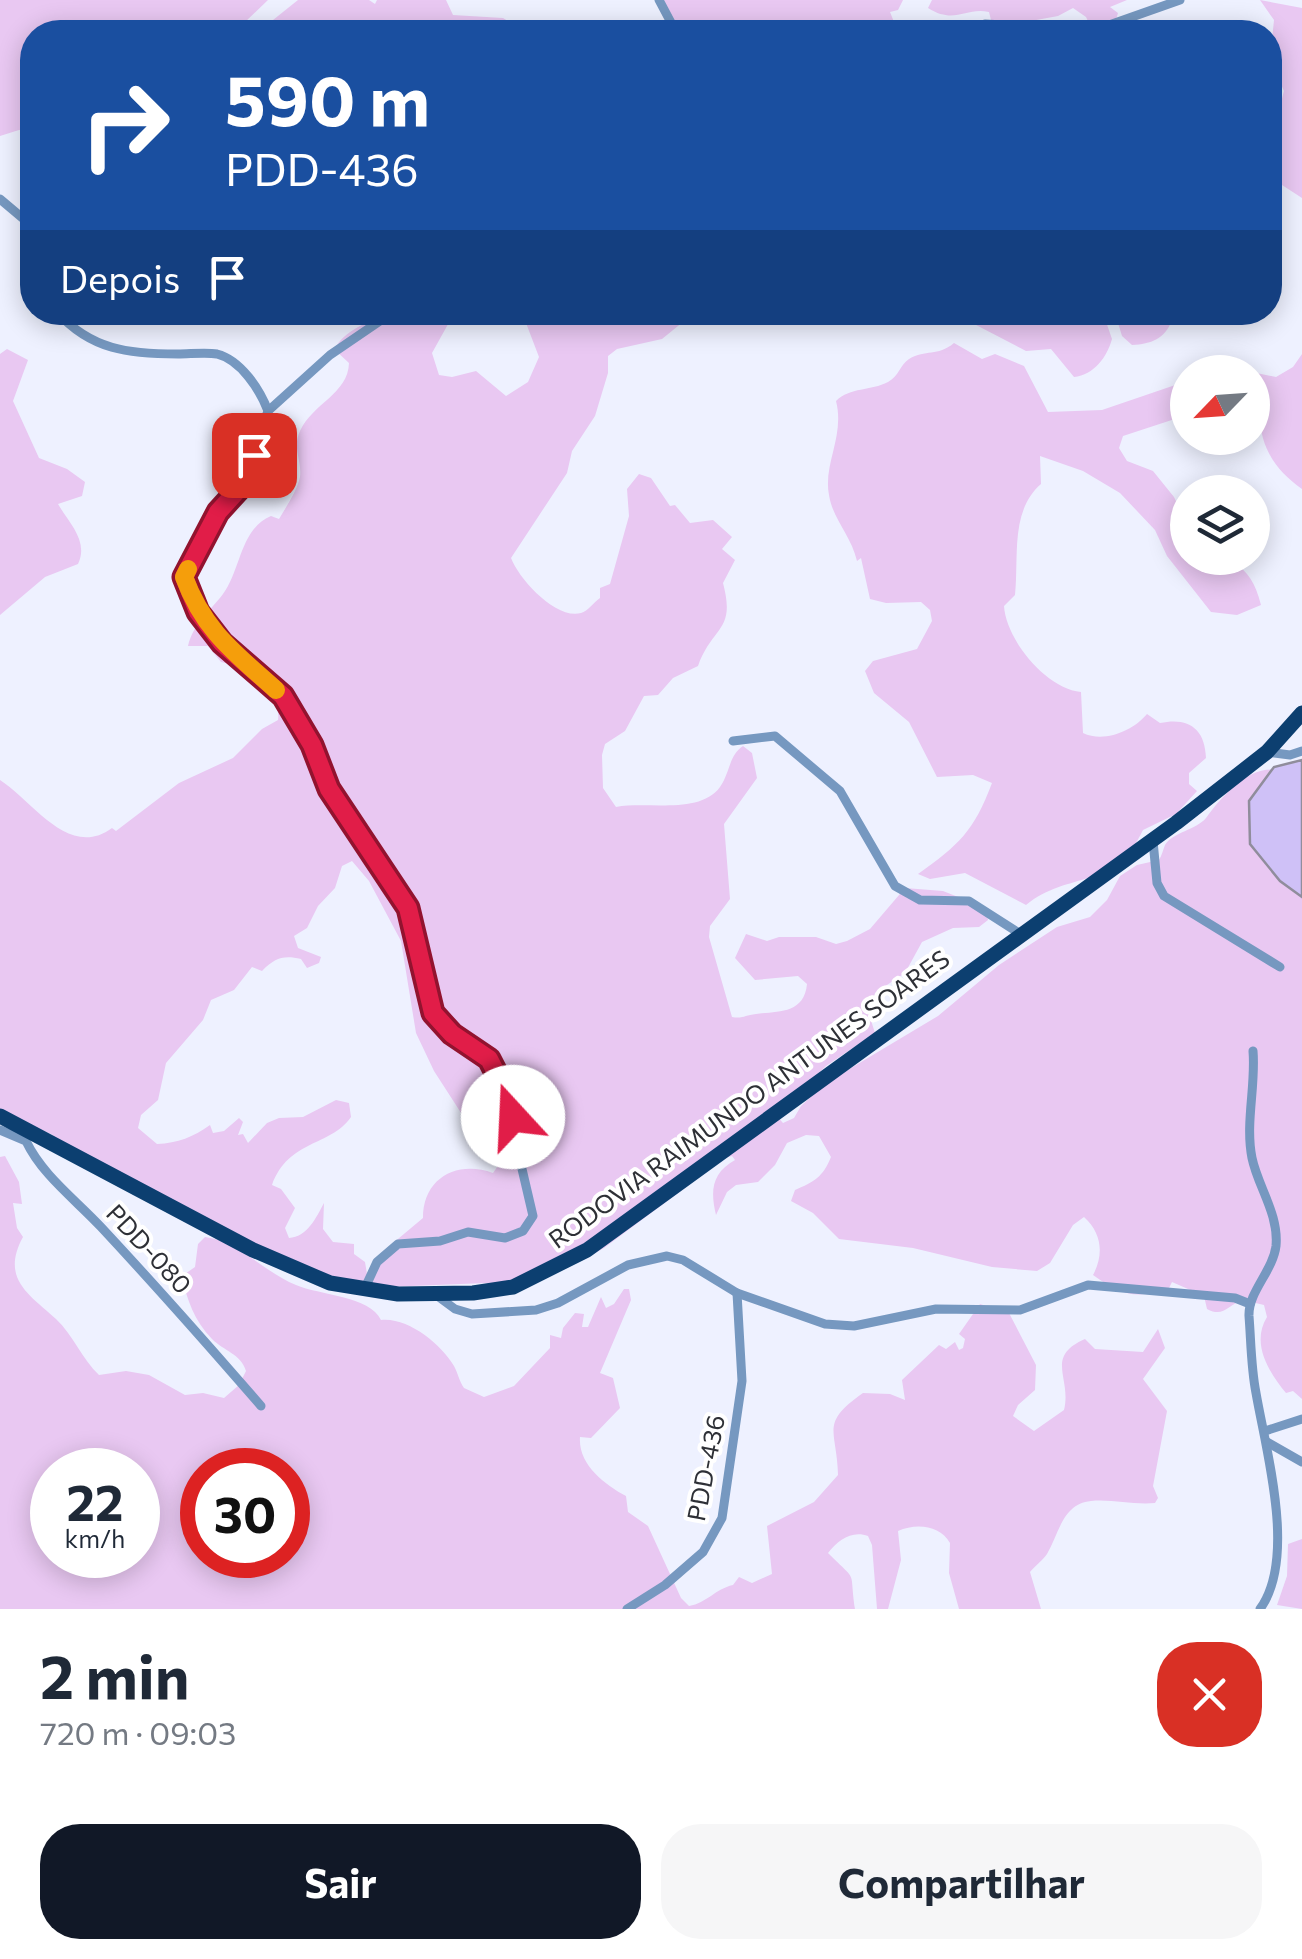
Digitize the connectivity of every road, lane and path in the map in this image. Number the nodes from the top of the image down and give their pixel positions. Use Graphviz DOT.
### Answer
graph roads {
  1 [pos="1180,0"];
  2 [pos="1124,20"];
  3 [pos="0,199"];
  4 [pos="20,216"];
  5 [pos="72,325"];
  6 [pos="375,325"];
  7 [pos="268,411"];
  8 [pos="1302,713"];
  9 [pos="733,741"];
  10 [pos="1302,751"];
  11 [pos="1267,752"];
  12 [pos="1152,840"];
  13 [pos="1022,935"];
  14 [pos="1280,967"];
  15 [pos="1254,1051"];
  16 [pos="0,1116"];
  17 [pos="0,1130"];
  18 [pos="364,1290"];
  19 [pos="737,1293"];
  20 [pos="436,1296"];
  21 [pos="1250,1304"];
  22 [pos="261,1406"];
  23 [pos="1302,1420"];
  24 [pos="1265,1430"];
  25 [pos="1267,1442"];
  26 [pos="1302,1462"];
  27 [pos="628,1609"];
  28 [pos="1260,1609"];
  1 -- 2 [label="street"];
  3 -- 4 [label="street"];
  5 -- 7 [label="street"];
  6 -- 7 [label="street"];
  7 -- 18 [label="street"];
  8 -- 11 [label="highway, RODOVIA RAIMUNDO ANTUNES SOARES"];
  9 -- 13 [label="street"];
  10 -- 11 [label="street"];
  11 -- 12 [label="highway, RODOVIA RAIMUNDO ANTUNES SOARES"];
  12 -- 13 [label="highway, RODOVIA RAIMUNDO ANTUNES SOARES"];
  12 -- 14 [label="street"];
  13 -- 20 [label="highway, RODOVIA RAIMUNDO ANTUNES SOARES"];
  15 -- 21 [label="street"];
  16 -- 18 [label="highway, RODOVIA RAIMUNDO ANTUNES SOARES"];
  17 -- 22 [label="street, PDD-080"];
  18 -- 20 [label="highway, RODOVIA RAIMUNDO ANTUNES SOARES"];
  19 -- 20 [label="street"];
  19 -- 21 [label="street"];
  19 -- 27 [label="street, PDD-436 / PDD-436"];
  21 -- 24 [label="street"];
  23 -- 24 [label="street"];
  24 -- 25 [label="street"];
  25 -- 26 [label="street"];
  25 -- 28 [label="street"];
}
